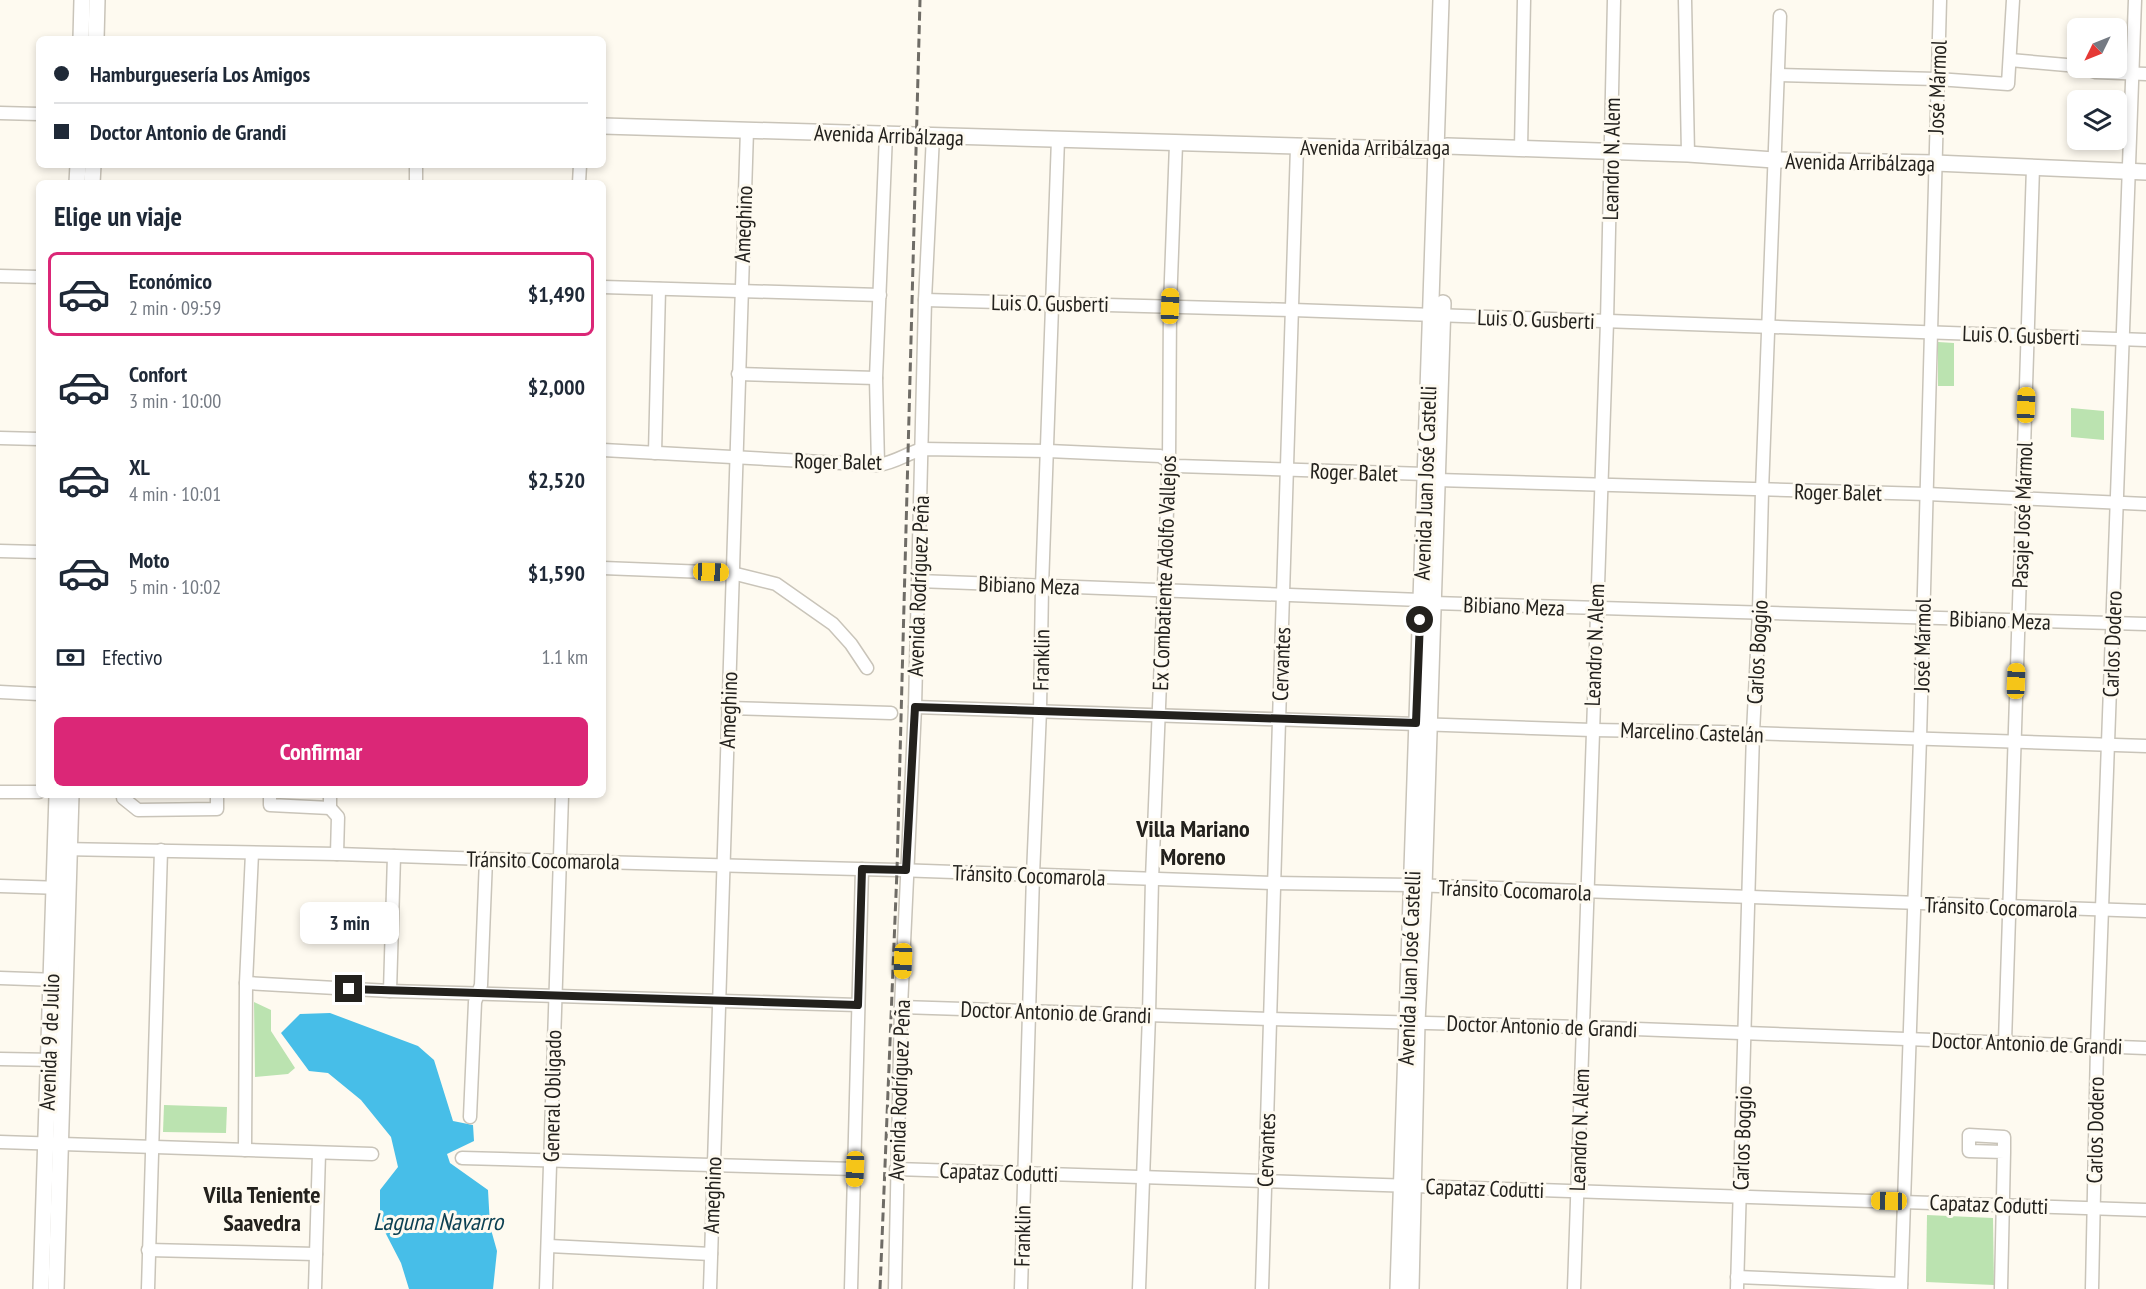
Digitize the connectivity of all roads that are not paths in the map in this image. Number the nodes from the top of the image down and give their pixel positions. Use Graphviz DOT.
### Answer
graph roads {
  1 [pos="82,0"];
  2 [pos="97,0"];
  3 [pos="1442,0"];
  4 [pos="1451,0"];
  5 [pos="1524,0"];
  6 [pos="1614,0"];
  7 [pos="1685,0"];
  8 [pos="1940,0"];
  9 [pos="2013,0"];
  10 [pos="2135,0"];
  11 [pos="1780,16"];
  12 [pos="81,36"];
  13 [pos="96,36"];
  14 [pos="2010,60"];
  15 [pos="2067,65"];
  16 [pos="2127,74"];
  17 [pos="2131,74"];
  18 [pos="2146,74"];
  19 [pos="1778,75"];
  20 [pos="1937,79"];
  21 [pos="0,113"];
  22 [pos="36,114"];
  23 [pos="606,126"];
  24 [pos="747,130"];
  25 [pos="886,134"];
  26 [pos="933,136"];
  27 [pos="1058,139"];
  28 [pos="1176,144"];
  29 [pos="1297,147"];
  30 [pos="1442,148"];
  31 [pos="1521,148"];
  32 [pos="1611,151"];
  33 [pos="1688,154"];
  34 [pos="1774,160"];
  35 [pos="1935,163"];
  36 [pos="2033,167"];
  37 [pos="2128,172"];
  38 [pos="2146,172"];
  39 [pos="0,276"];
  40 [pos="36,277"];
  41 [pos="606,287"];
  42 [pos="659,289"];
  43 [pos="741,291"];
  44 [pos="880,295"];
  45 [pos="925,300"];
  46 [pos="1053,303"];
  47 [pos="1170,306"];
  48 [pos="1293,310"];
  49 [pos="1437,315"];
  50 [pos="1607,322"];
  51 [pos="1769,326"];
  52 [pos="1932,331"];
  53 [pos="2028,334"];
  54 [pos="2121,339"];
  55 [pos="2146,340"];
  56 [pos="738,374"];
  57 [pos="876,378"];
  58 [pos="0,438"];
  59 [pos="36,439"];
  60 [pos="922,449"];
  61 [pos="606,450"];
  62 [pos="1048,451"];
  63 [pos="655,453"];
  64 [pos="735,458"];
  65 [pos="1169,461"];
  66 [pos="878,465"];
  67 [pos="1289,470"];
  68 [pos="1431,477"];
  69 [pos="1600,485"];
  70 [pos="1762,491"];
  71 [pos="1927,494"];
  72 [pos="2022,498"];
  73 [pos="2117,503"];
  74 [pos="2146,504"];
  75 [pos="0,551"];
  76 [pos="36,552"];
  77 [pos="606,568"];
  78 [pos="732,573"];
  79 [pos="918,581"];
  80 [pos="1042,586"];
  81 [pos="1163,590"];
  82 [pos="1284,594"];
  83 [pos="1427,602"];
  84 [pos="1596,609"];
  85 [pos="1760,612"];
  86 [pos="1922,617"];
  87 [pos="2018,620"];
  88 [pos="2112,624"];
  89 [pos="2146,624"];
  90 [pos="867,668"];
  91 [pos="0,693"];
  92 [pos="36,694"];
  93 [pos="915,707"];
  94 [pos="728,708"];
  95 [pos="1040,710"];
  96 [pos="891,713"];
  97 [pos="1159,715"];
  98 [pos="1279,719"];
  99 [pos="1423,723"];
  100 [pos="1592,730"];
  101 [pos="1754,733"];
  102 [pos="1920,738"];
  103 [pos="2014,742"];
  104 [pos="2108,745"];
  105 [pos="2146,746"];
  106 [pos="0,792"];
  107 [pos="36,792"];
  108 [pos="57,798"];
  109 [pos="71,798"];
  110 [pos="124,798"];
  111 [pos="217,798"];
  112 [pos="270,798"];
  113 [pos="562,798"];
  114 [pos="330,801"];
  115 [pos="63,849"];
  116 [pos="161,850"];
  117 [pos="252,853"];
  118 [pos="338,854"];
  119 [pos="394,856"];
  120 [pos="486,859"];
  121 [pos="560,860"];
  122 [pos="722,865"];
  123 [pos="862,869"];
  124 [pos="906,870"];
  125 [pos="1033,875"];
  126 [pos="1152,879"];
  127 [pos="1273,883"];
  128 [pos="0,886"];
  129 [pos="1417,886"];
  130 [pos="62,888"];
  131 [pos="1588,893"];
  132 [pos="1749,898"];
  133 [pos="1914,904"];
  134 [pos="2009,906"];
  135 [pos="2102,910"];
  136 [pos="2146,911"];
  137 [pos="0,978"];
  138 [pos="58,980"];
  139 [pos="246,983"];
  140 [pos="390,991"];
  141 [pos="478,994"];
  142 [pos="554,995"];
  143 [pos="719,1000"];
  144 [pos="858,1005"];
  145 [pos="901,1007"];
  146 [pos="1029,1010"];
  147 [pos="1149,1015"];
  148 [pos="1270,1020"];
  149 [pos="1412,1023"];
  150 [pos="1582,1027"];
  151 [pos="1746,1033"];
  152 [pos="1910,1039"];
  153 [pos="2005,1042"];
  154 [pos="2097,1046"];
  155 [pos="2146,1048"];
  156 [pos="0,1059"];
  157 [pos="56,1060"];
  158 [pos="470,1117"];
  159 [pos="0,1142"];
  160 [pos="52,1143"];
  161 [pos="152,1147"];
  162 [pos="245,1150"];
  163 [pos="2004,1152"];
  164 [pos="319,1153"];
  165 [pos="372,1154"];
  166 [pos="462,1158"];
  167 [pos="550,1159"];
  168 [pos="713,1165"];
  169 [pos="855,1169"];
  170 [pos="896,1169"];
  171 [pos="1023,1173"];
  172 [pos="1142,1177"];
  173 [pos="1264,1181"];
  174 [pos="1408,1186"];
  175 [pos="1576,1191"];
  176 [pos="1739,1197"];
  177 [pos="1903,1201"];
  178 [pos="2003,1204"];
  179 [pos="2094,1208"];
  180 [pos="2146,1210"];
  181 [pos="549,1246"];
  182 [pos="148,1250"];
  183 [pos="316,1254"];
  184 [pos="711,1254"];
  185 [pos="1737,1283"];
  186 [pos="1901,1286"];
  187 [pos="41,1289"];
  188 [pos="56,1289"];
  189 [pos="148,1289"];
  190 [pos="315,1289"];
  191 [pos="546,1289"];
  192 [pos="710,1289"];
  193 [pos="851,1289"];
  194 [pos="895,1289"];
  195 [pos="1021,1289"];
  196 [pos="1139,1289"];
  197 [pos="1262,1289"];
  198 [pos="1398,1289"];
  199 [pos="1411,1289"];
  200 [pos="1574,1289"];
  201 [pos="2001,1289"];
  202 [pos="2092,1289"];
  1 -- 12 [label="main road"];
  2 -- 13 [label="main road"];
  3 -- 30 [label="main road, Avenida Juan José Castelli"];
  4 -- 30 [label="main road, Avenida Juan José Castelli"];
  5 -- 31 [label="street"];
  6 -- 32 [label="street, Leandro N. Alem"];
  7 -- 33 [label="street"];
  8 -- 20 [label="street, José Mármol"];
  9 -- 14 [label="street"];
  10 -- 17 [label="street, Carlos Dodero"];
  11 -- 19 [label="street, Carlos Boggio"];
  14 -- 15 [label="street"];
  14 -- 20 [label="street"];
  16 -- 17 [label="street"];
  17 -- 18 [label="street"];
  17 -- 37 [label="street, Carlos Dodero"];
  19 -- 20 [label="street"];
  19 -- 34 [label="street, Carlos Boggio"];
  20 -- 35 [label="street, José Mármol"];
  21 -- 22 [label="street"];
  23 -- 24 [label="main road, Avenida Arribálzaga"];
  24 -- 25 [label="main road, Avenida Arribálzaga"];
  24 -- 43 [label="street, Ameghino"];
  25 -- 26 [label="main road, Avenida Arribálzaga"];
  25 -- 44 [label="street"];
  26 -- 27 [label="main road, Avenida Arribálzaga"];
  26 -- 45 [label="street, Avenida Rodríguez Peña"];
  27 -- 28 [label="main road, Avenida Arribálzaga"];
  27 -- 46 [label="street, Franklin"];
  28 -- 29 [label="main road, Avenida Arribálzaga"];
  28 -- 47 [label="street, Ex Combatiente Adolfo Vallejos"];
  29 -- 30 [label="main road, Avenida Arribálzaga"];
  29 -- 48 [label="street, Cervantes"];
  30 -- 31 [label="main road, Avenida Arribálzaga"];
  30 -- 49 [label="main road, Avenida Juan José Castelli"];
  31 -- 32 [label="main road, Avenida Arribálzaga"];
  32 -- 33 [label="main road, Avenida Arribálzaga"];
  32 -- 50 [label="street, Leandro N. Alem"];
  33 -- 34 [label="main road, Avenida Arribálzaga"];
  34 -- 35 [label="main road, Avenida Arribálzaga"];
  34 -- 51 [label="street, Carlos Boggio"];
  35 -- 36 [label="main road, Avenida Arribálzaga"];
  35 -- 52 [label="street, José Mármol"];
  36 -- 37 [label="main road, Avenida Arribálzaga"];
  36 -- 53 [label="street, Pasaje José Mármol"];
  37 -- 38 [label="main road, Avenida Arribálzaga"];
  37 -- 54 [label="street, Carlos Dodero"];
  39 -- 40 [label="street"];
  41 -- 42 [label="street"];
  42 -- 43 [label="street"];
  42 -- 63 [label="street"];
  43 -- 44 [label="street"];
  43 -- 56 [label="street, Ameghino"];
  44 -- 57 [label="street"];
  45 -- 46 [label="street, Luis O. Gusberti"];
  45 -- 60 [label="street, Avenida Rodríguez Peña"];
  46 -- 47 [label="street, Luis O. Gusberti"];
  46 -- 62 [label="street, Franklin"];
  47 -- 48 [label="street, Luis O. Gusberti"];
  47 -- 65 [label="street, Ex Combatiente Adolfo Vallejos"];
  48 -- 49 [label="street, Luis O. Gusberti"];
  48 -- 67 [label="street, Cervantes"];
  49 -- 50 [label="street, Luis O. Gusberti"];
  49 -- 68 [label="main road, Avenida Juan José Castelli"];
  50 -- 51 [label="street, Luis O. Gusberti"];
  50 -- 69 [label="street, Leandro N. Alem"];
  51 -- 52 [label="street, Luis O. Gusberti"];
  51 -- 70 [label="street, Carlos Boggio"];
  52 -- 53 [label="street, Luis O. Gusberti"];
  52 -- 71 [label="street, José Mármol"];
  53 -- 54 [label="street, Luis O. Gusberti"];
  53 -- 72 [label="street, Pasaje José Mármol"];
  54 -- 55 [label="street, Luis O. Gusberti"];
  54 -- 73 [label="street, Carlos Dodero"];
  56 -- 57 [label="street"];
  56 -- 64 [label="street, Ameghino"];
  57 -- 66 [label="street"];
  58 -- 59 [label="street"];
  60 -- 62 [label="street, Roger Balet"];
  60 -- 66 [label="street, Roger Balet"];
  60 -- 79 [label="street, Avenida Rodríguez Peña"];
  61 -- 63 [label="street, Roger Balet"];
  62 -- 65 [label="street, Roger Balet"];
  62 -- 80 [label="street, Franklin"];
  63 -- 64 [label="street, Roger Balet"];
  64 -- 66 [label="street, Roger Balet"];
  64 -- 78 [label="street, Ameghino"];
  65 -- 67 [label="street, Roger Balet"];
  65 -- 81 [label="street, Ex Combatiente Adolfo Vallejos"];
  67 -- 68 [label="street, Roger Balet"];
  67 -- 82 [label="street, Cervantes"];
  68 -- 69 [label="street, Roger Balet"];
  68 -- 83 [label="main road, Avenida Juan José Castelli"];
  69 -- 70 [label="street, Roger Balet"];
  69 -- 84 [label="street, Leandro N. Alem"];
  70 -- 71 [label="street, Roger Balet"];
  70 -- 85 [label="street, Carlos Boggio"];
  71 -- 72 [label="street, Roger Balet"];
  71 -- 86 [label="street, José Mármol"];
  72 -- 73 [label="street, Roger Balet"];
  72 -- 87 [label="street, Pasaje José Mármol"];
  73 -- 74 [label="street, Roger Balet"];
  73 -- 88 [label="street, Carlos Dodero"];
  75 -- 76 [label="street"];
  77 -- 78 [label="street"];
  78 -- 90 [label="street"];
  78 -- 94 [label="street, Ameghino"];
  79 -- 80 [label="street, Bibiano Meza"];
  79 -- 93 [label="street, Avenida Rodríguez Peña"];
  80 -- 81 [label="street, Bibiano Meza"];
  80 -- 95 [label="street, Franklin"];
  81 -- 82 [label="street, Bibiano Meza"];
  81 -- 97 [label="street, Ex Combatiente Adolfo Vallejos"];
  82 -- 83 [label="street, Bibiano Meza"];
  82 -- 98 [label="street, Cervantes"];
  83 -- 84 [label="street, Bibiano Meza"];
  83 -- 99 [label="main road, Avenida Juan José Castelli"];
  84 -- 85 [label="street, Bibiano Meza"];
  84 -- 100 [label="street, Leandro N. Alem"];
  85 -- 86 [label="street, Bibiano Meza"];
  85 -- 101 [label="street, Carlos Boggio"];
  86 -- 87 [label="street, Bibiano Meza"];
  86 -- 102 [label="street, José Mármol"];
  87 -- 88 [label="street, Bibiano Meza"];
  87 -- 103 [label="street, Pasaje José Mármol"];
  88 -- 89 [label="street, Bibiano Meza"];
  88 -- 104 [label="street, Carlos Dodero"];
  91 -- 92 [label="street"];
  93 -- 95 [label="street, Marcelino Castelán"];
  93 -- 124 [label="street, Avenida Rodríguez Peña"];
  94 -- 96 [label="street"];
  94 -- 122 [label="street, Ameghino"];
  95 -- 97 [label="street, Marcelino Castelán"];
  95 -- 125 [label="street, Franklin"];
  97 -- 98 [label="street, Marcelino Castelán"];
  97 -- 126 [label="street, Ex Combatiente Adolfo Vallejos"];
  98 -- 99 [label="street, Marcelino Castelán"];
  98 -- 127 [label="street, Cervantes"];
  99 -- 100 [label="street, Marcelino Castelán"];
  99 -- 129 [label="main road, Avenida Juan José Castelli"];
  100 -- 101 [label="street, Marcelino Castelán"];
  100 -- 131 [label="street, Leandro N. Alem"];
  101 -- 102 [label="street, Marcelino Castelán"];
  101 -- 132 [label="street, Carlos Boggio"];
  102 -- 103 [label="street, Marcelino Castelán"];
  102 -- 133 [label="street, José Mármol"];
  103 -- 104 [label="street, Marcelino Castelán"];
  103 -- 134 [label="street, Pasaje José Mármol"];
  104 -- 105 [label="street, Marcelino Castelán"];
  104 -- 135 [label="street, Carlos Dodero"];
  106 -- 107 [label="street"];
  108 -- 115 [label="main road, Avenida 9 de Julio"];
  109 -- 115 [label="main road, Avenida 9 de Julio"];
  110 -- 111 [label="street"];
  112 -- 114 [label="street"];
  113 -- 121 [label="street, General Obligado"];
  114 -- 118 [label="street"];
  115 -- 116 [label="street, Tránsito Cocomarola"];
  115 -- 130 [label="main road, Avenida 9 de Julio"];
  116 -- 117 [label="street, Tránsito Cocomarola"];
  116 -- 161 [label="street"];
  117 -- 118 [label="street, Tránsito Cocomarola"];
  117 -- 139 [label="street"];
  118 -- 119 [label="street, Tránsito Cocomarola"];
  119 -- 120 [label="street, Tránsito Cocomarola"];
  119 -- 140 [label="street"];
  120 -- 121 [label="street, Tránsito Cocomarola"];
  120 -- 141 [label="street"];
  121 -- 122 [label="street, Tránsito Cocomarola"];
  121 -- 142 [label="street, General Obligado"];
  122 -- 123 [label="street, Tránsito Cocomarola"];
  122 -- 143 [label="street, Ameghino"];
  123 -- 124 [label="street, Tránsito Cocomarola"];
  123 -- 144 [label="street, Avenida Rodríguez Peña"];
  124 -- 125 [label="street, Tránsito Cocomarola"];
  124 -- 145 [label="street, Avenida Rodríguez Peña"];
  125 -- 126 [label="street, Tránsito Cocomarola"];
  125 -- 146 [label="street, Franklin"];
  126 -- 127 [label="street, Tránsito Cocomarola"];
  126 -- 147 [label="street, Ex Combatiente Adolfo Vallejos"];
  127 -- 129 [label="street, Tránsito Cocomarola"];
  127 -- 148 [label="street, Cervantes"];
  128 -- 130 [label="street"];
  129 -- 131 [label="street, Tránsito Cocomarola"];
  129 -- 149 [label="main road, Avenida Juan José Castelli"];
  130 -- 138 [label="main road, Avenida 9 de Julio"];
  131 -- 132 [label="street, Tránsito Cocomarola"];
  131 -- 150 [label="street, Leandro N. Alem"];
  132 -- 133 [label="street, Tránsito Cocomarola"];
  132 -- 151 [label="street, Carlos Boggio"];
  133 -- 134 [label="street, Tránsito Cocomarola"];
  133 -- 152 [label="street, José Mármol"];
  134 -- 135 [label="street, Tránsito Cocomarola"];
  134 -- 153 [label="street, Pasaje José Mármol"];
  135 -- 136 [label="street, Tránsito Cocomarola"];
  135 -- 154 [label="street, Carlos Dodero"];
  137 -- 138 [label="street"];
  138 -- 157 [label="main road, Avenida 9 de Julio"];
  139 -- 140 [label="street"];
  139 -- 162 [label="street"];
  140 -- 141 [label="street"];
  141 -- 142 [label="street"];
  141 -- 158 [label="street"];
  142 -- 143 [label="street"];
  142 -- 167 [label="street, General Obligado"];
  143 -- 144 [label="street"];
  143 -- 168 [label="street, Ameghino"];
  144 -- 169 [label="street, Avenida Rodríguez Peña"];
  145 -- 146 [label="street, Doctor Antonio de Grandi"];
  145 -- 170 [label="street, Avenida Rodríguez Peña"];
  146 -- 147 [label="street, Doctor Antonio de Grandi"];
  146 -- 171 [label="street, Franklin"];
  147 -- 148 [label="street, Doctor Antonio de Grandi"];
  147 -- 172 [label="street, Ex Combatiente Adolfo Vallejos"];
  148 -- 149 [label="street, Doctor Antonio de Grandi"];
  148 -- 173 [label="street, Cervantes"];
  149 -- 150 [label="street, Doctor Antonio de Grandi"];
  149 -- 174 [label="main road, Avenida Juan José Castelli"];
  150 -- 151 [label="street, Doctor Antonio de Grandi"];
  150 -- 175 [label="street, Leandro N. Alem"];
  151 -- 152 [label="street, Doctor Antonio de Grandi"];
  151 -- 176 [label="street, Carlos Boggio"];
  152 -- 153 [label="street, Doctor Antonio de Grandi"];
  152 -- 177 [label="street, José Mármol"];
  153 -- 154 [label="street, Doctor Antonio de Grandi"];
  154 -- 155 [label="street, Doctor Antonio de Grandi"];
  154 -- 179 [label="street, Carlos Dodero"];
  156 -- 157 [label="street"];
  157 -- 160 [label="main road, Avenida 9 de Julio"];
  159 -- 160 [label="street"];
  160 -- 161 [label="street"];
  160 -- 187 [label="main road, Avenida 9 de Julio"];
  160 -- 188 [label="main road, Avenida 9 de Julio"];
  161 -- 162 [label="street"];
  161 -- 182 [label="street"];
  162 -- 164 [label="street"];
  163 -- 178 [label="street"];
  164 -- 165 [label="street"];
  164 -- 183 [label="street"];
  166 -- 167 [label="street"];
  167 -- 168 [label="street"];
  167 -- 181 [label="street, General Obligado"];
  168 -- 169 [label="street"];
  168 -- 184 [label="street, Ameghino"];
  169 -- 193 [label="street, Avenida Rodríguez Peña"];
  170 -- 171 [label="street, Capataz Codutti"];
  170 -- 194 [label="street, Avenida Rodríguez Peña"];
  171 -- 172 [label="street, Capataz Codutti"];
  171 -- 195 [label="street, Franklin"];
  172 -- 173 [label="street, Capataz Codutti"];
  172 -- 196 [label="street, Ex Combatiente Adolfo Vallejos"];
  173 -- 174 [label="street, Capataz Codutti"];
  173 -- 197 [label="street, Cervantes"];
  174 -- 175 [label="street, Capataz Codutti"];
  174 -- 198 [label="main road, Avenida Juan José Castelli"];
  174 -- 199 [label="main road, Avenida Juan José Castelli"];
  175 -- 176 [label="street, Capataz Codutti"];
  175 -- 200 [label="street, Leandro N. Alem"];
  176 -- 177 [label="street, Capataz Codutti"];
  176 -- 185 [label="street, Carlos Boggio"];
  177 -- 178 [label="street, Capataz Codutti"];
  177 -- 186 [label="street, José Mármol"];
  178 -- 179 [label="street, Capataz Codutti"];
  178 -- 201 [label="street"];
  179 -- 180 [label="street, Capataz Codutti"];
  179 -- 202 [label="street, Carlos Dodero"];
  181 -- 184 [label="street"];
  181 -- 191 [label="street, General Obligado"];
  182 -- 183 [label="street"];
  182 -- 189 [label="street"];
  183 -- 190 [label="street"];
  184 -- 192 [label="street, Ameghino"];
  185 -- 186 [label="street"];
}
